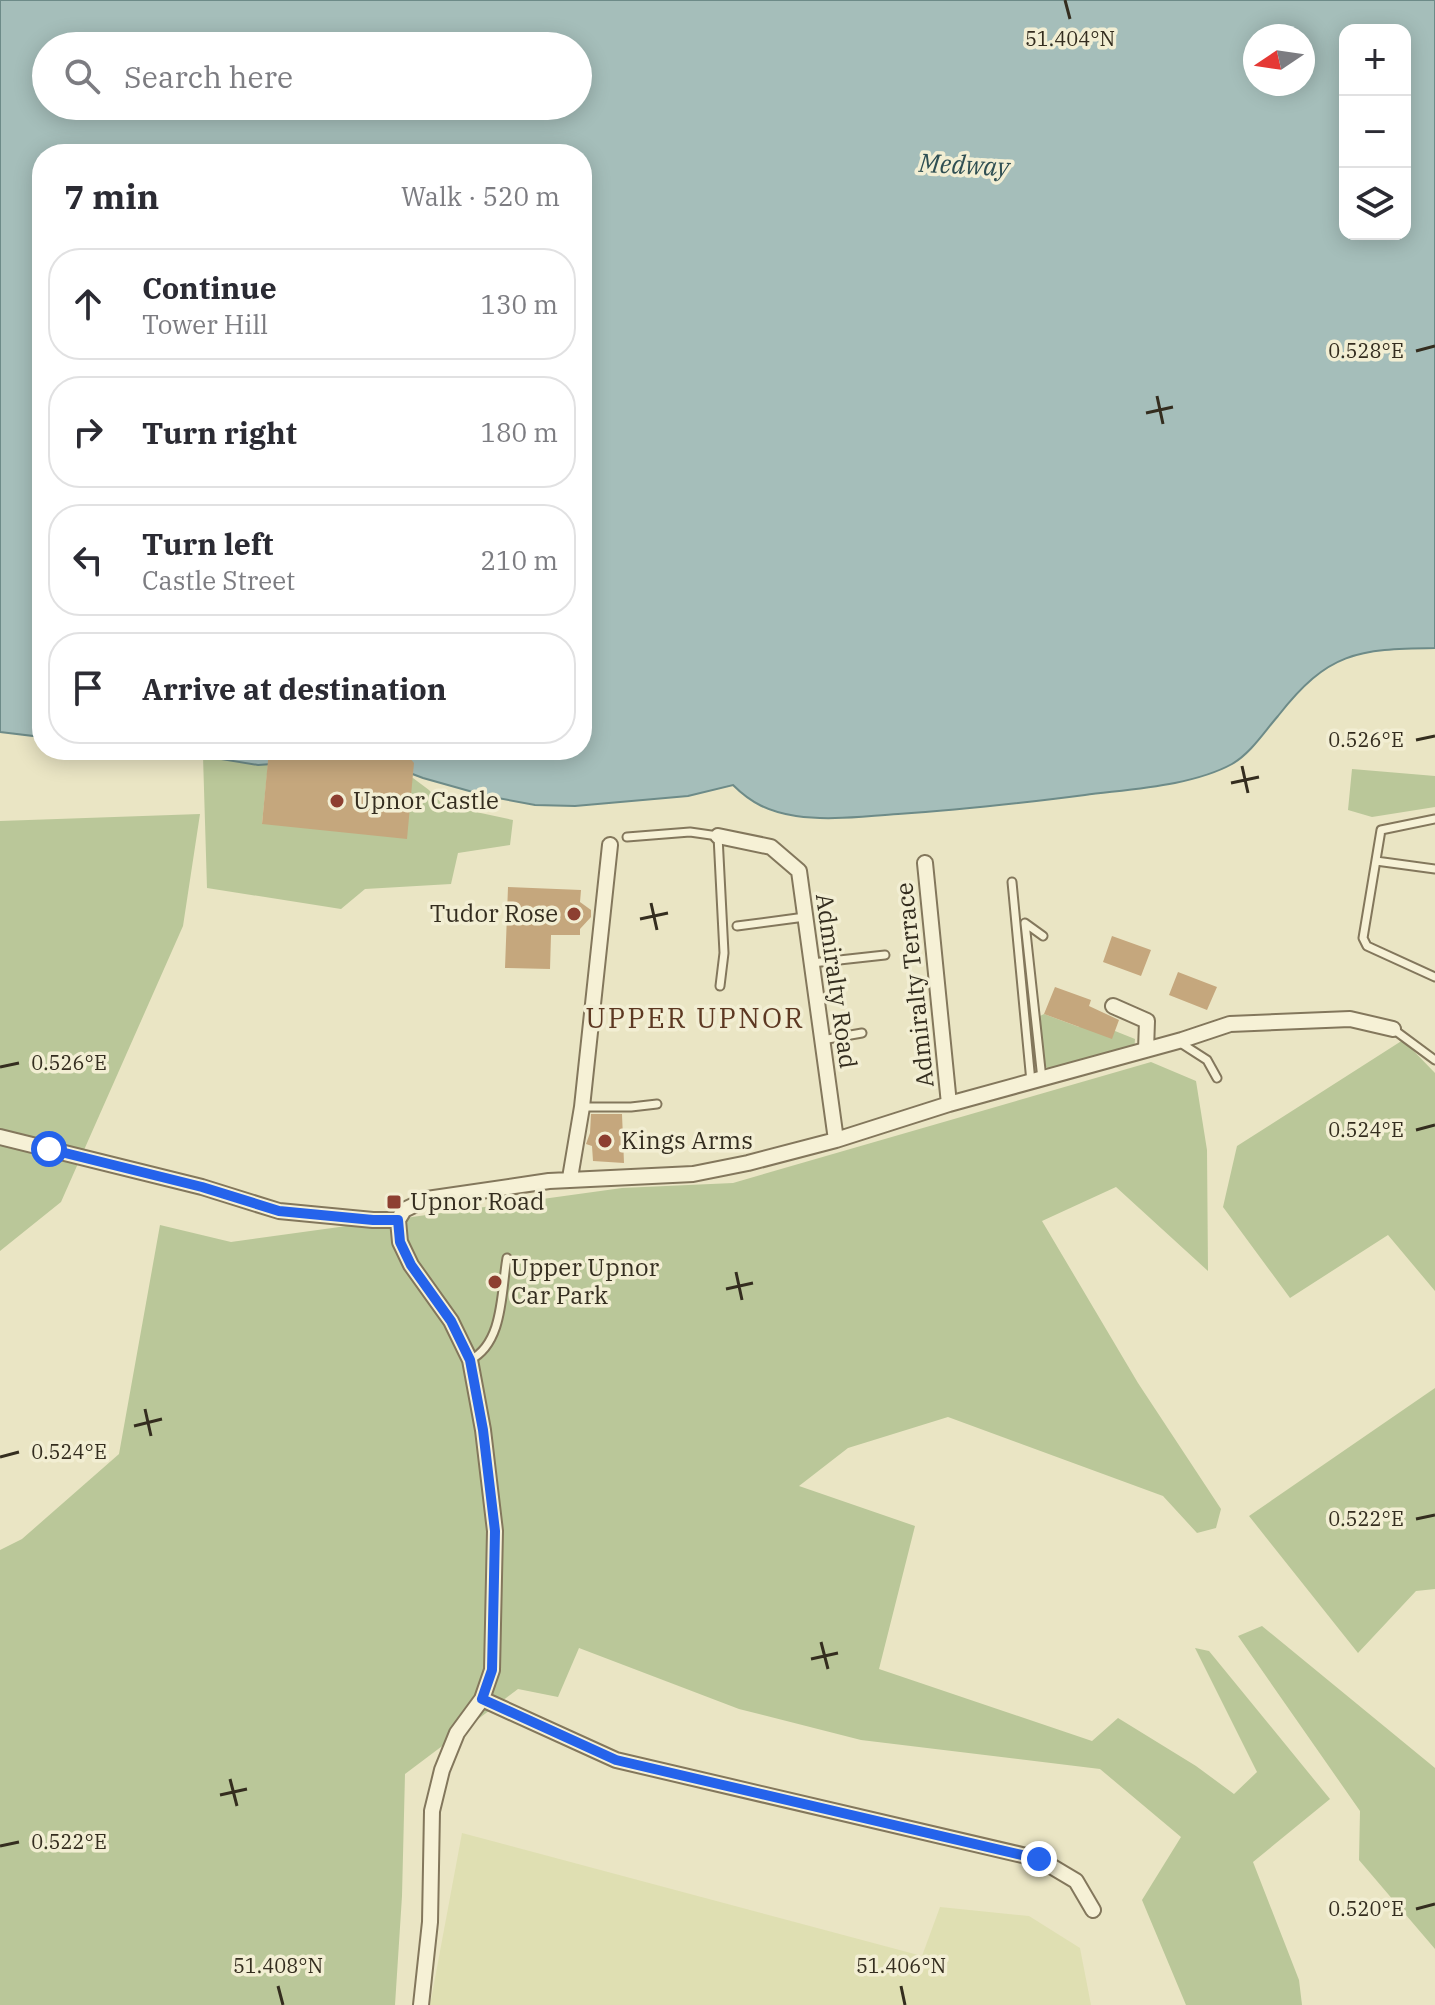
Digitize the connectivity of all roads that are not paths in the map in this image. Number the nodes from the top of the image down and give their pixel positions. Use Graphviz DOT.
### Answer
graph roads {
  1 [pos="1435,819"];
  2 [pos="718,836"];
  3 [pos="627,837"];
  4 [pos="610,845"];
  5 [pos="1376,861"];
  6 [pos="925,863"];
  7 [pos="1435,869"];
  8 [pos="1012,882"];
  9 [pos="805,917"];
  10 [pos="737,926"];
  11 [pos="1043,936"];
  12 [pos="885,955"];
  13 [pos="812,963"];
  14 [pos="1435,977"];
  15 [pos="720,986"];
  16 [pos="1113,1006"];
  17 [pos="1393,1029"];
  18 [pos="862,1033"];
  19 [pos="822,1040"];
  20 [pos="1178,1041"];
  21 [pos="1146,1050"];
  22 [pos="1435,1060"];
  23 [pos="1217,1078"];
  24 [pos="1036,1080"];
  25 [pos="657,1104"];
  26 [pos="949,1104"];
  27 [pos="582,1107"];
  28 [pos="0,1137"];
  29 [pos="836,1140"];
  30 [pos="570,1178"];
  31 [pos="398,1220"];
  32 [pos="507,1258"];
  33 [pos="470,1360"];
  34 [pos="482,1699"];
  35 [pos="1093,1910"];
  36 [pos="421,2005"];
  1 -- 5 [label="lane"];
  2 -- 3 [label="lane"];
  2 -- 9 [label="street, Admiralty Road"];
  2 -- 15 [label="lane"];
  4 -- 27 [label="street"];
  5 -- 7 [label="lane"];
  5 -- 14 [label="lane"];
  6 -- 26 [label="street, Admiralty Terrace"];
  8 -- 24 [label="lane"];
  9 -- 10 [label="lane"];
  9 -- 13 [label="street, Admiralty Road"];
  11 -- 24 [label="lane"];
  12 -- 13 [label="lane"];
  13 -- 19 [label="street, Admiralty Road"];
  16 -- 21 [label="street"];
  17 -- 20 [label="street"];
  17 -- 22 [label="lane"];
  18 -- 19 [label="lane"];
  19 -- 29 [label="street, Admiralty Road"];
  20 -- 21 [label="street"];
  20 -- 23 [label="lane"];
  21 -- 24 [label="street"];
  24 -- 26 [label="street"];
  25 -- 27 [label="lane"];
  26 -- 29 [label="street"];
  27 -- 30 [label="street"];
  28 -- 31 [label="street"];
  29 -- 30 [label="street"];
  30 -- 31 [label="street"];
  31 -- 33 [label="street"];
  32 -- 33 [label="lane"];
  33 -- 34 [label="street"];
  34 -- 35 [label="street"];
  34 -- 36 [label="street"];
}
